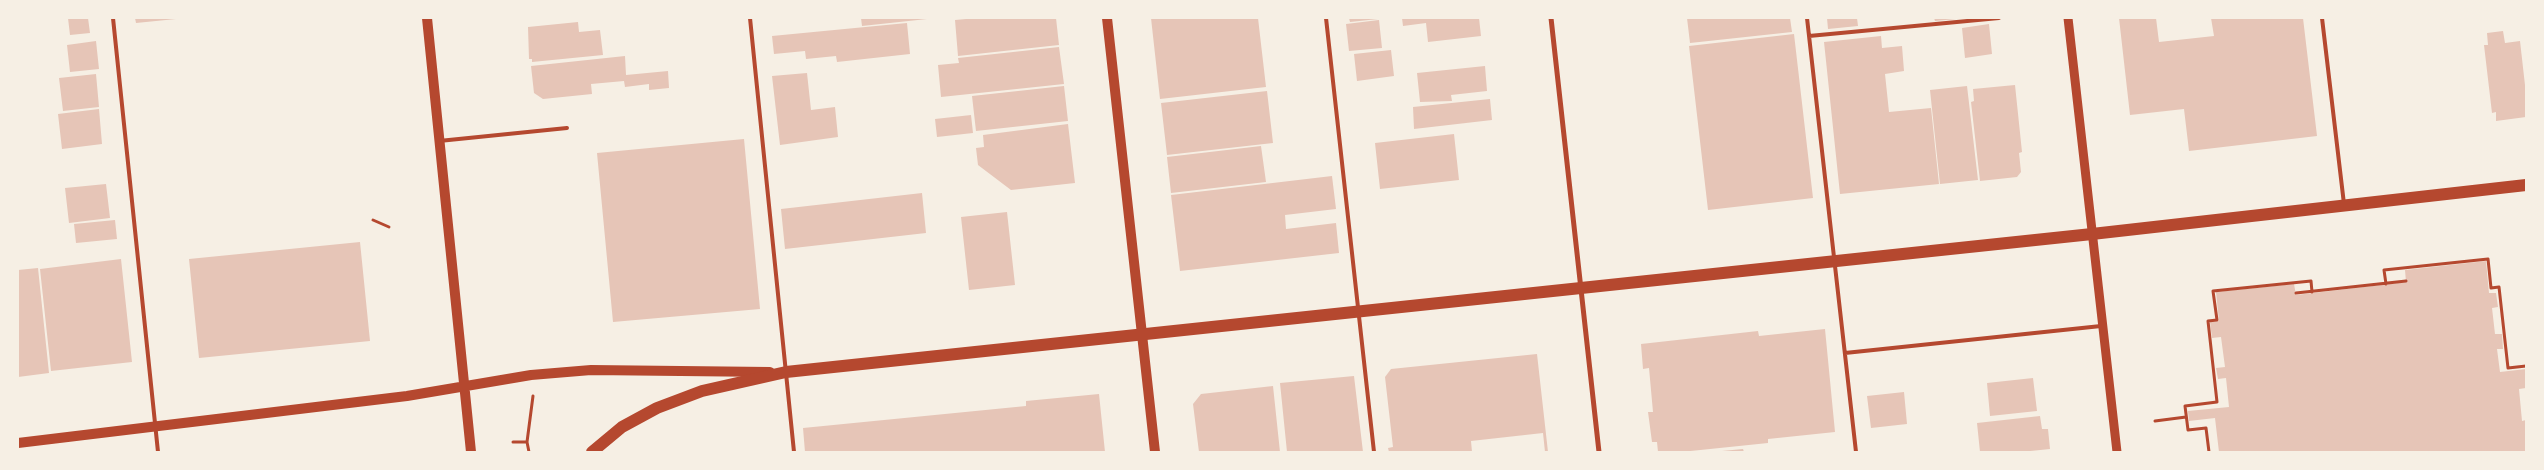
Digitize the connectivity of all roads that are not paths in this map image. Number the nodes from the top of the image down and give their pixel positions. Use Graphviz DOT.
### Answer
graph roads {
  1 [pos="113,18"];
  2 [pos="427,18"];
  3 [pos="750,18"];
  4 [pos="1106,18"];
  5 [pos="1326,18"];
  6 [pos="1551,18"];
  7 [pos="1807,18"];
  8 [pos="1998,18"];
  9 [pos="2068,18"];
  10 [pos="2322,18"];
  11 [pos="1809,36"];
  12 [pos="566,128"];
  13 [pos="439,141"];
  14 [pos="2526,185"];
  15 [pos="2344,206"];
  16 [pos="2092,234"];
  17 [pos="1834,262"];
  18 [pos="1581,288"];
  19 [pos="1359,312"];
  20 [pos="2103,326"];
  21 [pos="1142,335"];
  22 [pos="1845,353"];
  23 [pos="786,372"];
  24 [pos="464,385"];
  25 [pos="155,427"];
  26 [pos="18,443"];
  27 [pos="158,452"];
  28 [pos="471,452"];
  29 [pos="592,452"];
  30 [pos="794,452"];
  31 [pos="1156,452"];
  32 [pos="1374,452"];
  33 [pos="1599,452"];
  34 [pos="1856,452"];
  35 [pos="2117,452"];
  1 -- 25 [label="lane"];
  2 -- 13 [label="main road"];
  3 -- 23 [label="lane"];
  4 -- 21 [label="main road"];
  5 -- 19 [label="lane"];
  6 -- 18 [label="street"];
  7 -- 11 [label="lane"];
  8 -- 11 [label="lane"];
  9 -- 16 [label="street"];
  10 -- 15 [label="lane"];
  11 -- 17 [label="lane"];
  12 -- 13 [label="lane"];
  13 -- 24 [label="main road"];
  14 -- 15 [label="main road"];
  15 -- 16 [label="main road"];
  16 -- 17 [label="main road"];
  16 -- 20 [label="street"];
  17 -- 18 [label="main road"];
  17 -- 22 [label="lane"];
  18 -- 19 [label="main road"];
  18 -- 33 [label="street"];
  19 -- 21 [label="main road"];
  19 -- 32 [label="lane"];
  20 -- 22 [label="lane"];
  20 -- 35 [label="street"];
  21 -- 23 [label="main road"];
  21 -- 31 [label="main road"];
  22 -- 34 [label="lane"];
  23 -- 24 [label="main road"];
  23 -- 29 [label="main road"];
  23 -- 30 [label="lane"];
  24 -- 25 [label="main road"];
  24 -- 28 [label="main road"];
  25 -- 26 [label="main road"];
  25 -- 27 [label="lane"];
}
